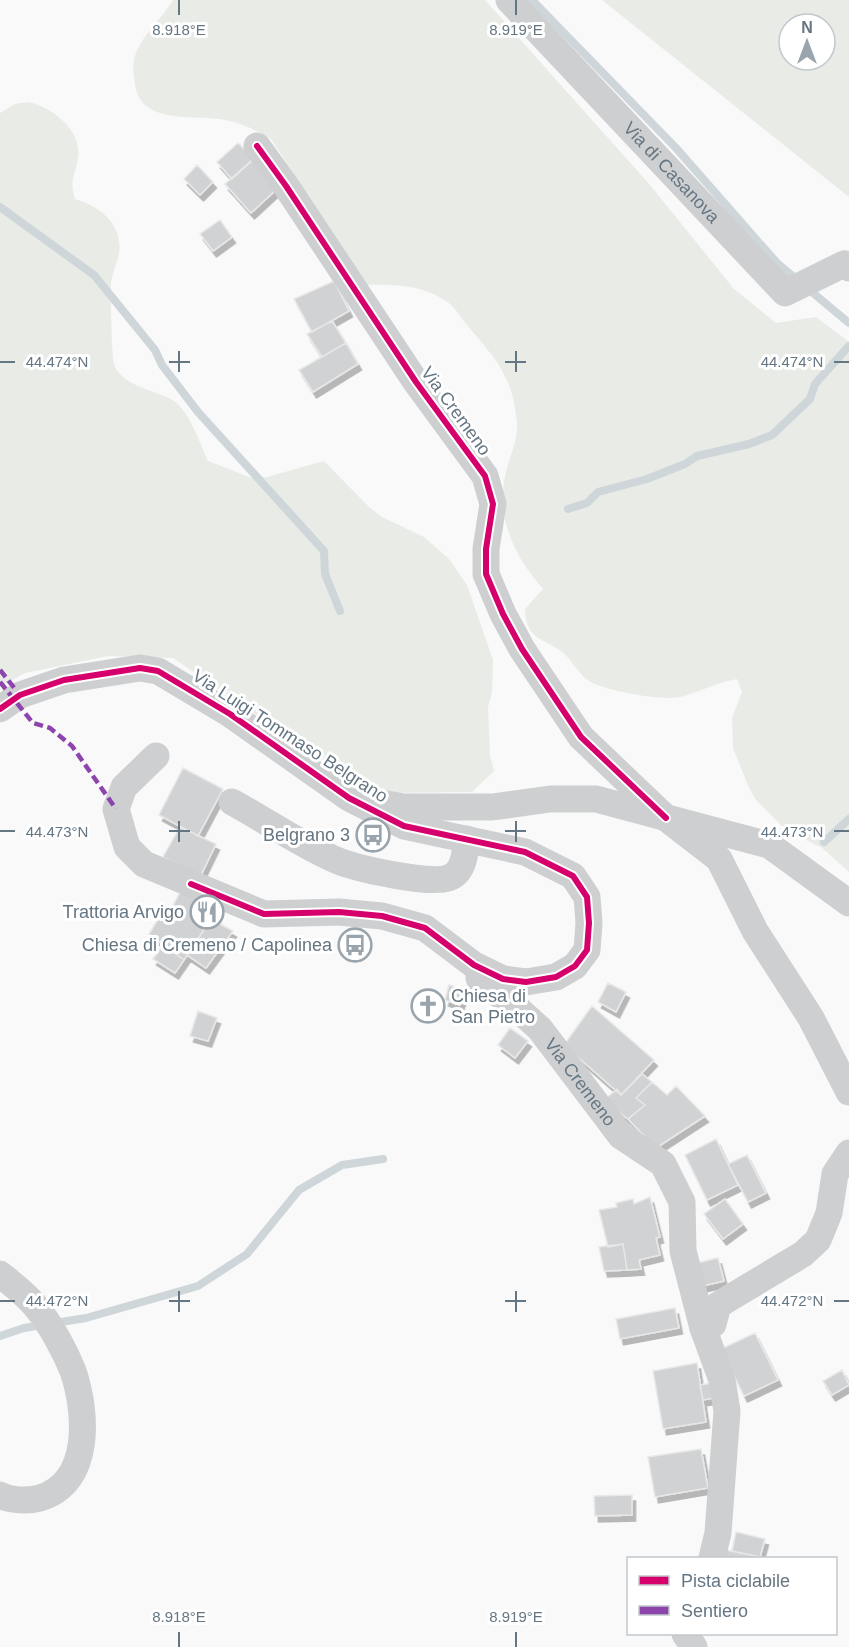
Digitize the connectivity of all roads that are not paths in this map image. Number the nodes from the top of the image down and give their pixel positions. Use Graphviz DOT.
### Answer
graph roads {
  1 [pos="509,0"];
  2 [pos="257,146"];
  3 [pos="846,266"];
  4 [pos="0,709"];
  5 [pos="156,756"];
  6 [pos="349,798"];
  7 [pos="232,802"];
  8 [pos="666,818"];
  9 [pos="467,839"];
  10 [pos="849,903"];
  11 [pos="474,965"];
  12 [pos="849,1092"];
  13 [pos="849,1153"];
  14 [pos="0,1274"];
  15 [pos="703,1328"];
  16 [pos="0,1495"];
  17 [pos="712,1557"];
  1 -- 3 [label="street, Via di Casanova"];
  2 -- 8 [label="street, Via Cremeno"];
  4 -- 6 [label="street, Via Luigi Tommaso Belgrano"];
  5 -- 11 [label="street, Via Cremeno"];
  6 -- 8 [label="street, Via Cremeno"];
  6 -- 9 [label="street, Via Luigi Tommaso Belgrano"];
  7 -- 9 [label="street"];
  8 -- 10 [label="street, Via Cremeno"];
  8 -- 12 [label="street, Via Cremeno"];
  9 -- 11 [label="street, Via Luigi Tommaso Belgrano"];
  11 -- 15 [label="street, Via Cremeno"];
  13 -- 15 [label="street"];
  14 -- 16 [label="street"];
  15 -- 17 [label="street, Via Cremeno"];
}
